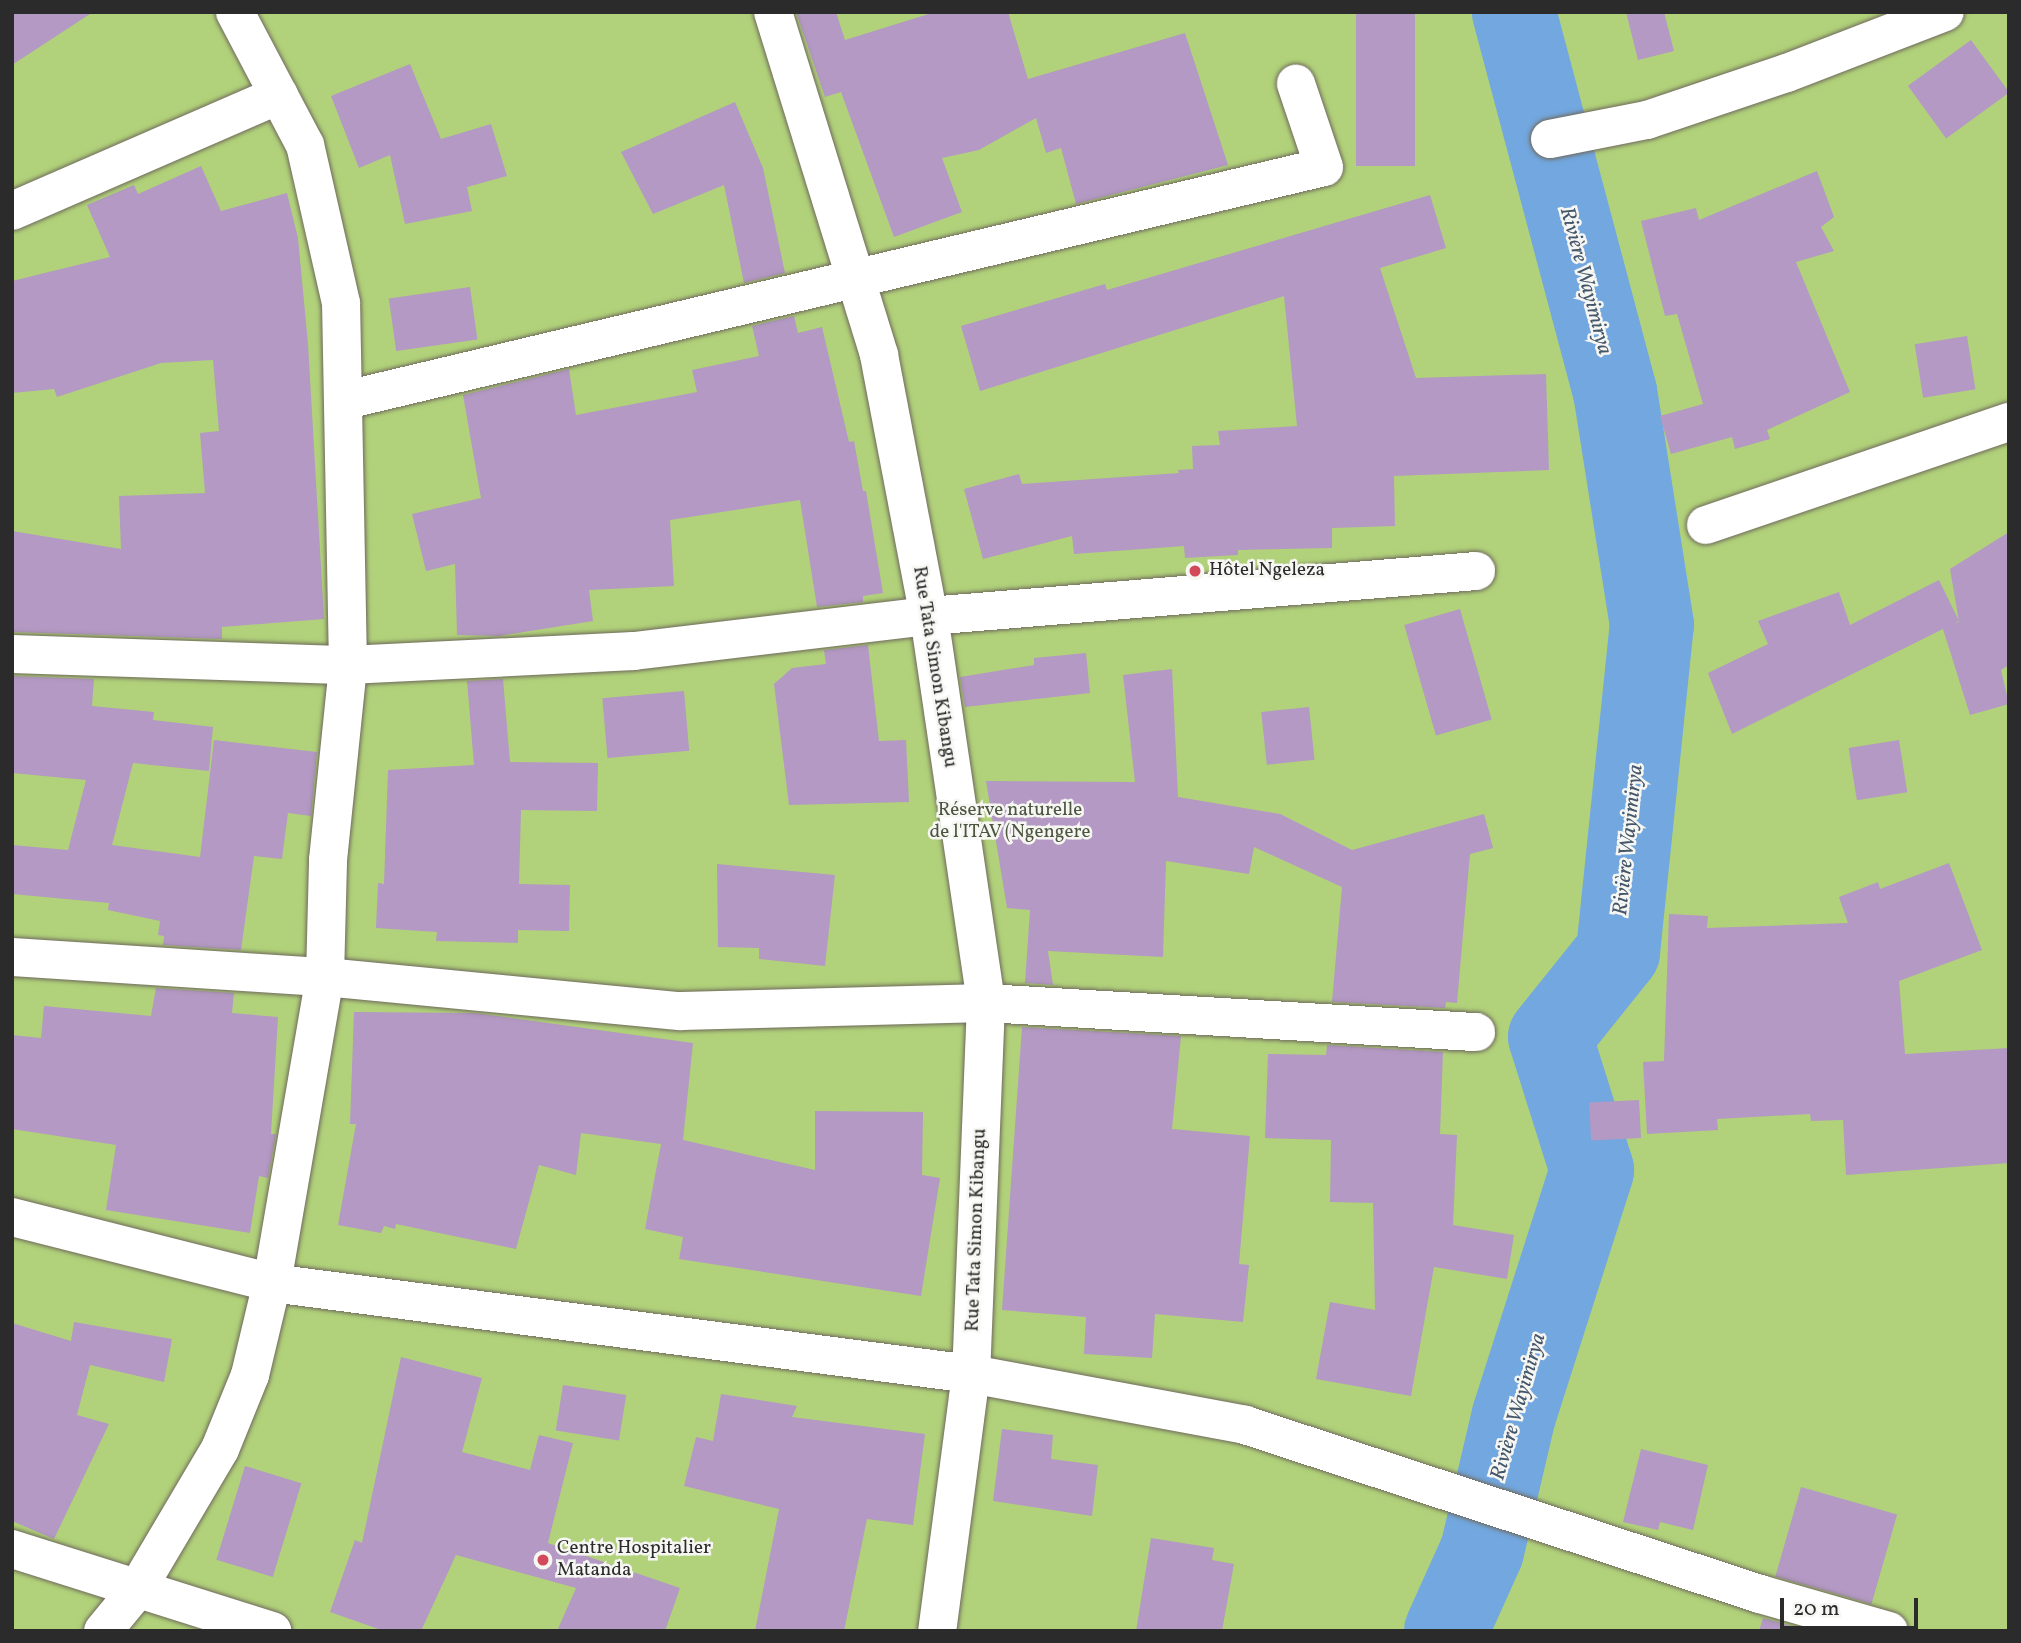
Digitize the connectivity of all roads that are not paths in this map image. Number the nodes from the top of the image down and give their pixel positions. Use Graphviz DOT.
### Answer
graph roads {
  1 [pos="235,12"];
  2 [pos="773,12"];
  3 [pos="1945,12"];
  4 [pos="1296,84"];
  5 [pos="279,95"];
  6 [pos="1550,139"];
  7 [pos="12,211"];
  8 [pos="856,277"];
  9 [pos="346,400"];
  10 [pos="2009,422"];
  11 [pos="1706,525"];
  12 [pos="1476,571"];
  13 [pos="929,616"];
  14 [pos="12,654"];
  15 [pos="348,665"];
  16 [pos="12,957"];
  17 [pos="325,977"];
  18 [pos="986,1003"];
  19 [pos="1476,1032"];
  20 [pos="12,1217"];
  21 [pos="272,1283"];
  22 [pos="971,1374"];
  23 [pos="12,1549"];
  24 [pos="136,1591"];
  25 [pos="103,1631"];
  26 [pos="272,1631"];
  27 [pos="937,1631"];
  28 [pos="1889,1631"];
  1 -- 5 [label="street"];
  2 -- 8 [label="street, Rue Tata Simon Kibangu"];
  3 -- 6 [label="street"];
  4 -- 8 [label="street"];
  5 -- 7 [label="street"];
  5 -- 9 [label="street"];
  8 -- 9 [label="street"];
  8 -- 13 [label="street, Rue Tata Simon Kibangu"];
  9 -- 15 [label="street"];
  10 -- 11 [label="street"];
  12 -- 13 [label="street"];
  13 -- 15 [label="street"];
  13 -- 18 [label="street, Rue Tata Simon Kibangu"];
  14 -- 15 [label="street"];
  15 -- 17 [label="street"];
  16 -- 17 [label="street"];
  17 -- 18 [label="street"];
  17 -- 21 [label="street"];
  18 -- 19 [label="street"];
  18 -- 22 [label="street, Rue Tata Simon Kibangu"];
  20 -- 21 [label="street"];
  21 -- 22 [label="street"];
  21 -- 24 [label="street"];
  22 -- 27 [label="street, Rue Tata Simon Kibangu"];
  22 -- 28 [label="street"];
  23 -- 24 [label="street"];
  24 -- 25 [label="street"];
  24 -- 26 [label="street"];
}
